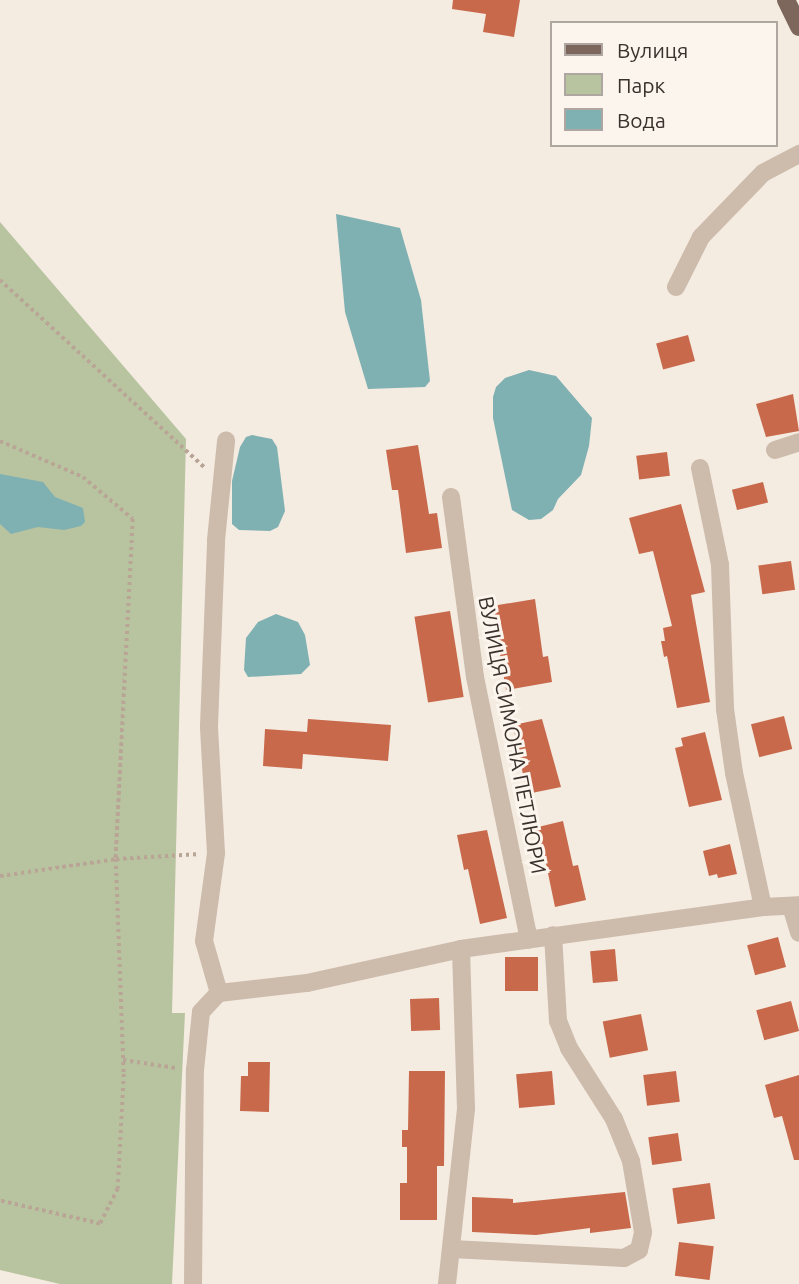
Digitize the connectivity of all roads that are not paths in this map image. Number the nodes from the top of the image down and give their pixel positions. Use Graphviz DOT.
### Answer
graph roads {
  1 [pos="786,0"];
  2 [pos="799,27"];
  3 [pos="799,154"];
  4 [pos="676,287"];
  5 [pos="226,441"];
  6 [pos="799,442"];
  7 [pos="775,450"];
  8 [pos="700,468"];
  9 [pos="451,497"];
  10 [pos="795,905"];
  11 [pos="763,907"];
  12 [pos="799,933"];
  13 [pos="553,935"];
  14 [pos="529,939"];
  15 [pos="461,949"];
  16 [pos="219,993"];
  17 [pos="452,1249"];
  18 [pos="193,1284"];
  19 [pos="447,1284"];
  1 -- 2 [label="main road"];
  3 -- 4 [label="street"];
  5 -- 16 [label="street"];
  6 -- 7 [label="street"];
  8 -- 11 [label="street"];
  9 -- 14 [label="street, ВУЛИЦЯ СИМОНА ПЕТЛЮРИ"];
  10 -- 11 [label="street"];
  10 -- 12 [label="street"];
  11 -- 13 [label="street"];
  13 -- 14 [label="street"];
  13 -- 17 [label="street"];
  14 -- 15 [label="street"];
  15 -- 16 [label="street"];
  15 -- 17 [label="street"];
  16 -- 18 [label="street"];
  17 -- 19 [label="street"];
}
